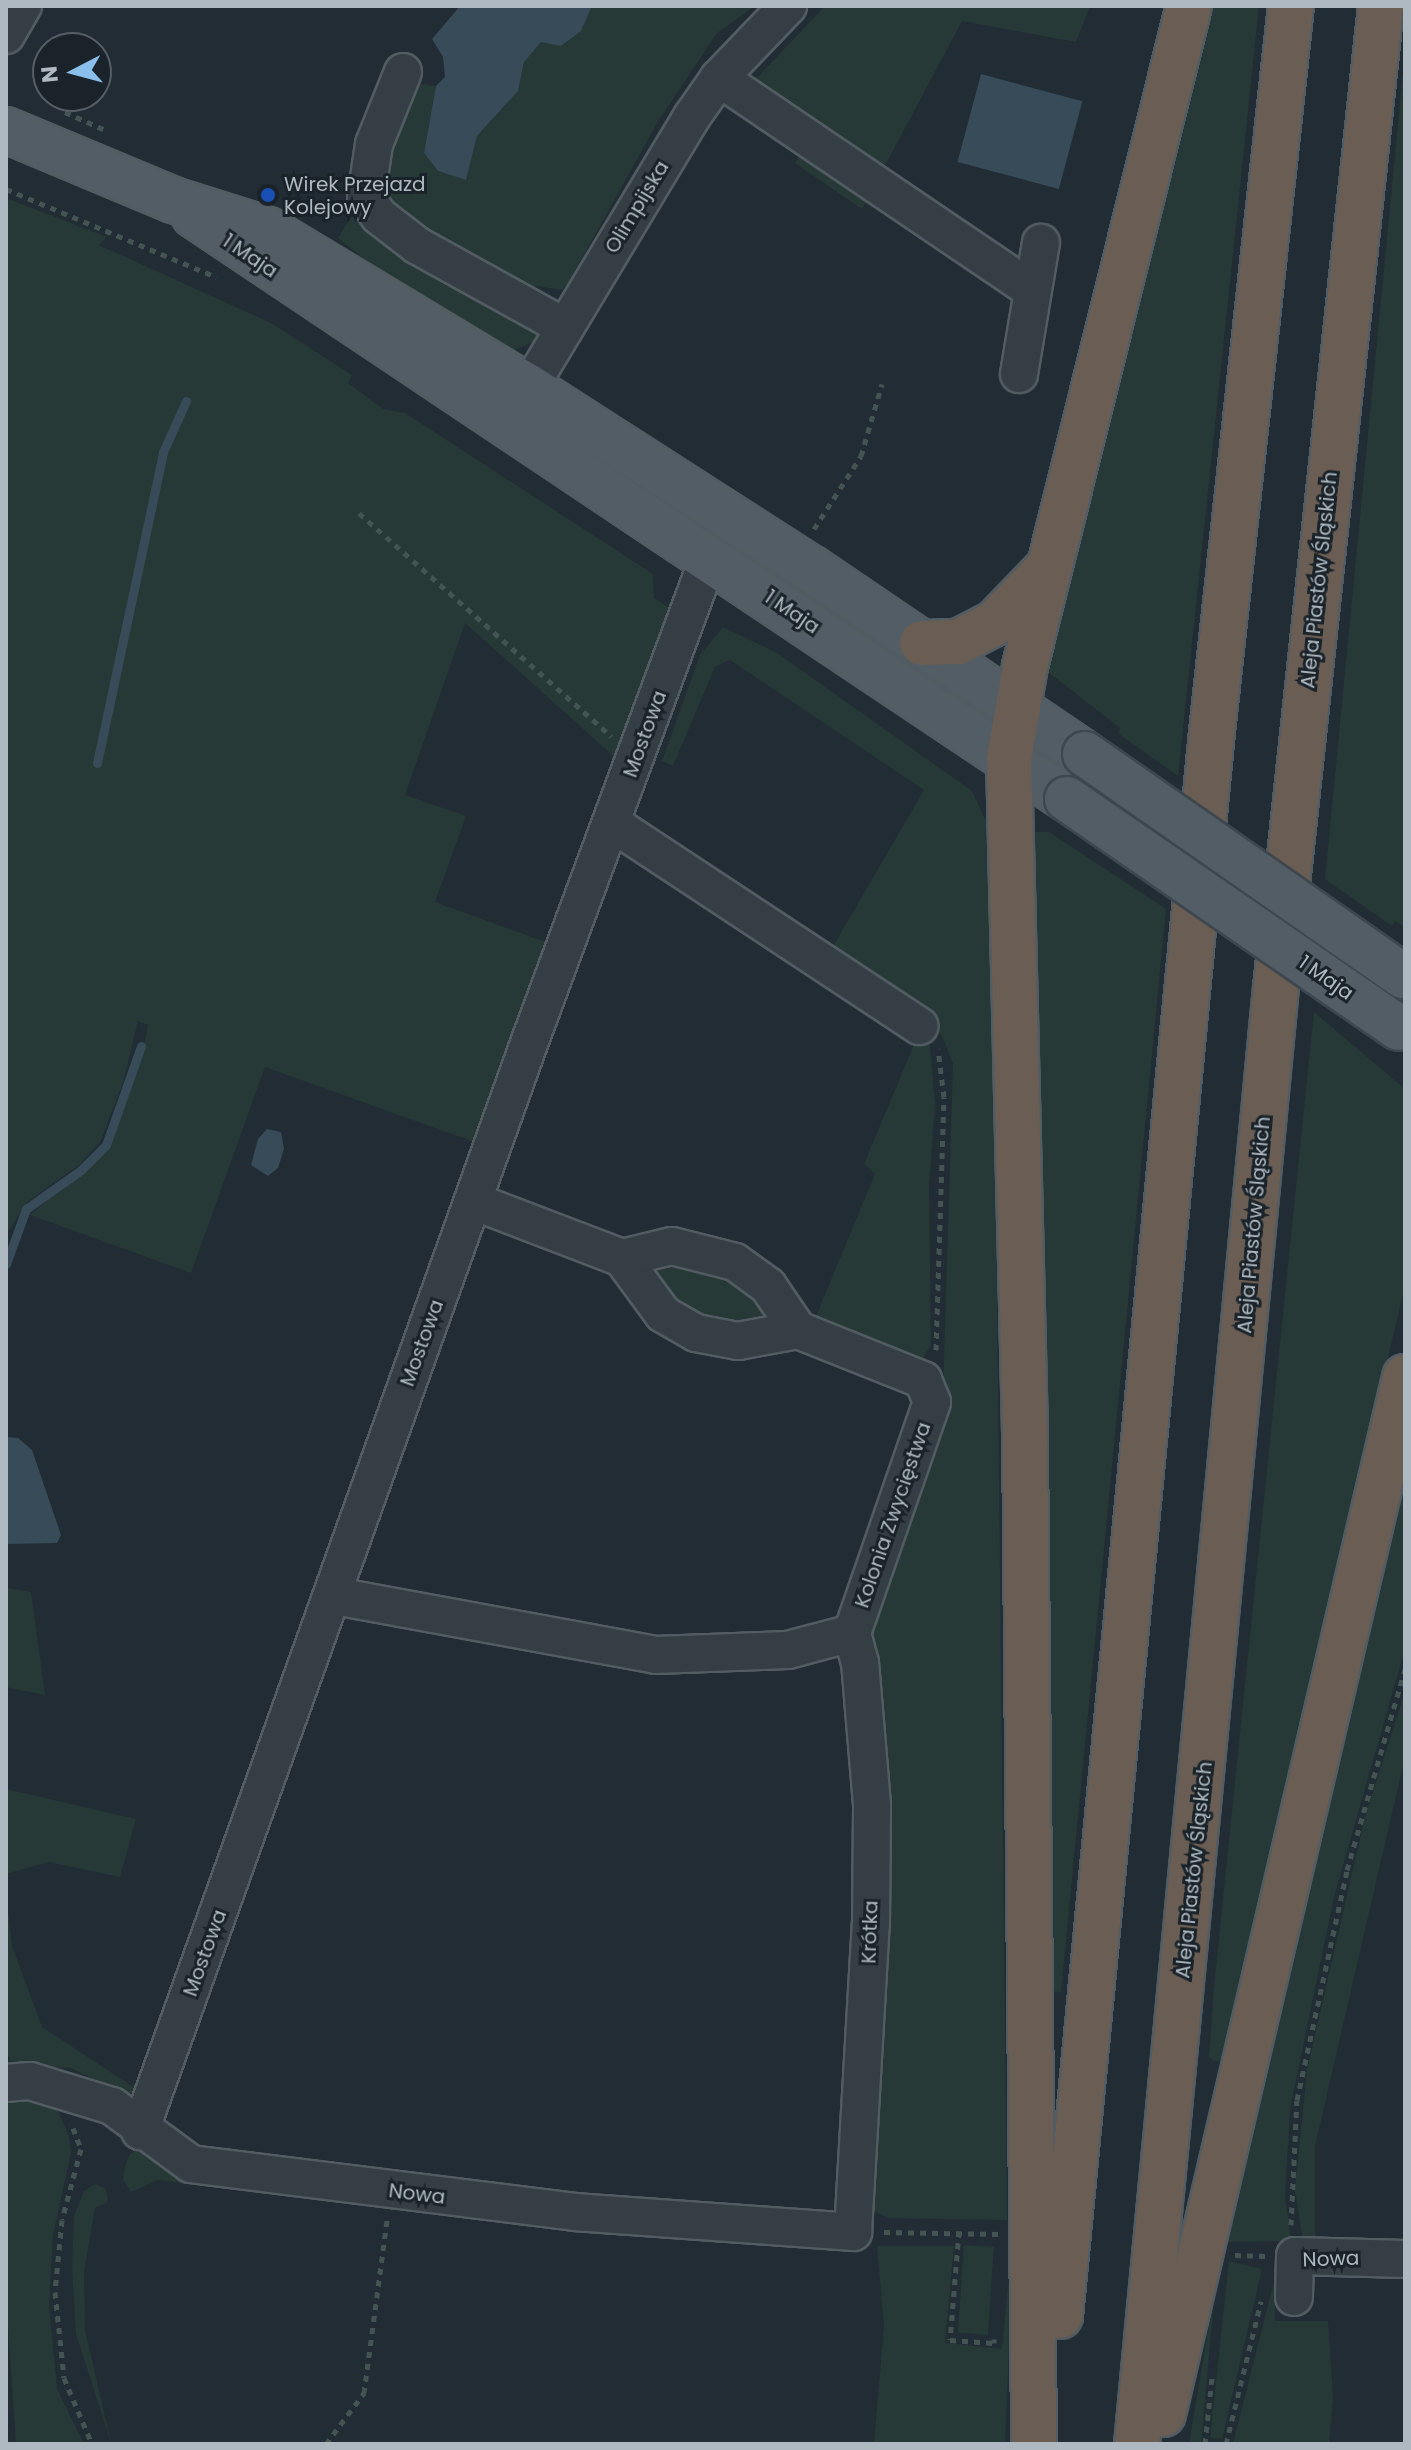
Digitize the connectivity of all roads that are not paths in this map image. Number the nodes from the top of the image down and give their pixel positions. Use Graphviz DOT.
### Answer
graph roads {
  1 [pos="23,6"];
  2 [pos="788,6"];
  3 [pos="1189,6"];
  4 [pos="1291,6"];
  5 [pos="1381,6"];
  6 [pos="6,35"];
  7 [pos="403,72"];
  8 [pos="719,78"];
  9 [pos="6,130"];
  10 [pos="1041,243"];
  11 [pos="1032,290"];
  12 [pos="565,327"];
  13 [pos="1019,374"];
  14 [pos="518,405"];
  15 [pos="709,557"];
  16 [pos="1050,565"];
  17 [pos="922,643"];
  18 [pos="1016,706"];
  19 [pos="1009,759"];
  20 [pos="613,824"];
  21 [pos="1404,976"];
  22 [pos="919,1026"];
  23 [pos="1402,1030"];
  24 [pos="473,1201"];
  25 [pos="622,1258"];
  26 [pos="798,1330"];
  27 [pos="1405,1377"];
  28 [pos="335,1596"];
  29 [pos="852,1633"];
  30 [pos="6,2083"];
  31 [pos="140,2131"];
  32 [pos="853,2232"];
  33 [pos="1405,2259"];
  34 [pos="1279,2292"];
  35 [pos="1034,2444"];
  36 [pos="1048,2444"];
  37 [pos="1137,2444"];
  38 [pos="1157,2444"];
  1 -- 6 [label="street"];
  2 -- 8 [label="street, Olimpijska"];
  3 -- 16 [label="highway"];
  4 -- 36 [label="highway"];
  5 -- 37 [label="highway, Aleja Piastów Śląskich"];
  7 -- 12 [label="street"];
  8 -- 11 [label="street"];
  8 -- 12 [label="street, Olimpijska"];
  9 -- 14 [label="main road, 1 Maja"];
  10 -- 11 [label="street"];
  11 -- 13 [label="street"];
  12 -- 14 [label="street, Olimpijska"];
  14 -- 15 [label="main road, 1 Maja"];
  14 -- 17 [label="main road, 1 Maja"];
  15 -- 19 [label="main road, 1 Maja"];
  15 -- 20 [label="street, Mostowa"];
  16 -- 17 [label="highway"];
  16 -- 18 [label="highway"];
  17 -- 18 [label="main road, 1 Maja"];
  18 -- 19 [label="highway"];
  18 -- 21 [label="main road, 1 Maja, bridge"];
  19 -- 23 [label="main road, 1 Maja, bridge"];
  19 -- 35 [label="highway"];
  20 -- 22 [label="street"];
  20 -- 24 [label="street, Mostowa"];
  24 -- 25 [label="street"];
  24 -- 28 [label="street, Mostowa"];
  25 -- 26 [label="street"];
  25 -- 26 [label="street"];
  26 -- 29 [label="street, Kolonia Zwycięstwa"];
  27 -- 38 [label="highway"];
  28 -- 29 [label="street, Kolonia Zwycięstwa"];
  28 -- 31 [label="street, Mostowa"];
  29 -- 32 [label="street, Krótka"];
  30 -- 31 [label="street, Nowa"];
  31 -- 32 [label="street, Nowa"];
  33 -- 34 [label="street, Nowa"];
}
